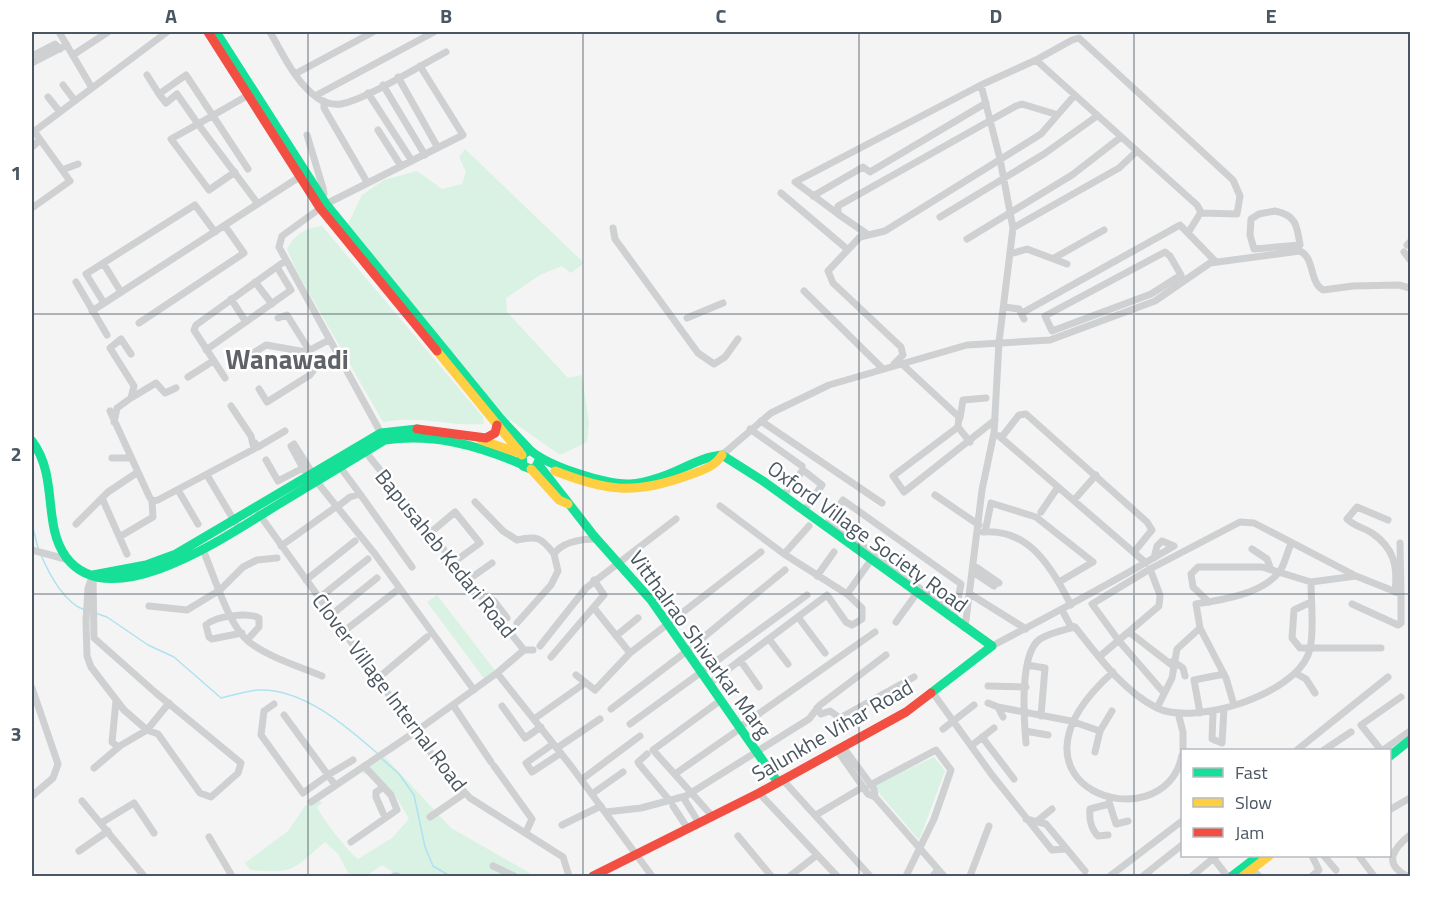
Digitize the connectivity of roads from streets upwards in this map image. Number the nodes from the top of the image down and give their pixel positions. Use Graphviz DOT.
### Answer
graph roads {
  1 [pos="59,32"];
  2 [pos="108,32"];
  3 [pos="167,32"];
  4 [pos="208,32"];
  5 [pos="216,32"];
  6 [pos="270,32"];
  7 [pos="373,32"];
  8 [pos="434,32"];
  9 [pos="64,47"];
  10 [pos="446,52"];
  11 [pos="73,55"];
  12 [pos="32,56"];
  13 [pos="1036,60"];
  14 [pos="32,63"];
  15 [pos="420,66"];
  16 [pos="295,74"];
  17 [pos="147,75"];
  18 [pos="398,77"];
  19 [pos="63,85"];
  20 [pos="383,85"];
  21 [pos="981,85"];
  22 [pos="92,88"];
  23 [pos="253,93"];
  24 [pos="368,93"];
  25 [pos="159,94"];
  26 [pos="315,96"];
  27 [pos="1074,96"];
  28 [pos="48,97"];
  29 [pos="75,101"];
  30 [pos="324,101"];
  31 [pos="986,103"];
  32 [pos="60,112"];
  33 [pos="1055,114"];
  34 [pos="212,116"];
  35 [pos="1096,116"];
  36 [pos="991,121"];
  37 [pos="198,124"];
  38 [pos="378,130"];
  39 [pos="33,132"];
  40 [pos="307,135"];
  41 [pos="1121,137"];
  42 [pos="40,140"];
  43 [pos="32,147"];
  44 [pos="438,148"];
  45 [pos="1137,151"];
  46 [pos="425,155"];
  47 [pos="1000,159"];
  48 [pos="412,161"];
  49 [pos="78,164"];
  50 [pos="401,166"];
  51 [pos="248,169"];
  52 [pos="62,170"];
  53 [pos="235,172"];
  54 [pos="302,175"];
  55 [pos="1002,179"];
  56 [pos="368,182"];
  57 [pos="781,193"];
  58 [pos="813,196"];
  59 [pos="322,203"];
  60 [pos="258,204"];
  61 [pos="32,208"];
  62 [pos="1010,213"];
  63 [pos="1201,213"];
  64 [pos="838,214"];
  65 [pos="940,217"];
  66 [pos="225,226"];
  67 [pos="613,228"];
  68 [pos="1013,228"];
  69 [pos="1104,230"];
  70 [pos="215,232"];
  71 [pos="1188,233"];
  72 [pos="867,234"];
  73 [pos="967,239"];
  74 [pos="1407,247"];
  75 [pos="847,249"];
  76 [pos="1285,250"];
  77 [pos="1010,254"];
  78 [pos="1054,258"];
  79 [pos="1410,260"];
  80 [pos="285,261"];
  81 [pos="1216,262"];
  82 [pos="103,263"];
  83 [pos="1067,264"];
  84 [pos="277,267"];
  85 [pos="76,282"];
  86 [pos="255,282"];
  87 [pos="1410,288"];
  88 [pos="804,291"];
  89 [pos="121,292"];
  90 [pos="231,299"];
  91 [pos="104,303"];
  92 [pos="723,303"];
  93 [pos="272,304"];
  94 [pos="1004,307"];
  95 [pos="92,311"];
  96 [pos="278,318"];
  97 [pos="687,318"];
  98 [pos="1096,319"];
  99 [pos="246,322"];
  100 [pos="139,323"];
  101 [pos="107,335"];
  102 [pos="738,339"];
  103 [pos="329,340"];
  104 [pos="999,342"];
  105 [pos="206,350"];
  106 [pos="308,351"];
  107 [pos="131,354"];
  108 [pos="248,357"];
  109 [pos="213,361"];
  110 [pos="902,364"];
  111 [pos="892,366"];
  112 [pos="883,369"];
  113 [pos="188,377"];
  114 [pos="225,378"];
  115 [pos="176,388"];
  116 [pos="259,389"];
  117 [pos="131,398"];
  118 [pos="986,398"];
  119 [pos="231,406"];
  120 [pos="110,411"];
  121 [pos="995,420"];
  122 [pos="761,421"];
  123 [pos="114,422"];
  124 [pos="958,424"];
  125 [pos="497,425"];
  126 [pos="750,429"];
  127 [pos="285,430"];
  128 [pos="994,433"];
  129 [pos="383,436"];
  130 [pos="473,437"];
  131 [pos="1001,438"];
  132 [pos="32,441"];
  133 [pos="970,442"];
  134 [pos="255,443"];
  135 [pos="363,449"];
  136 [pos="722,455"];
  137 [pos="524,456"];
  138 [pos="112,458"];
  139 [pos="131,458"];
  140 [pos="266,460"];
  141 [pos="536,464"];
  142 [pos="802,466"];
  143 [pos="303,468"];
  144 [pos="343,471"];
  145 [pos="138,472"];
  146 [pos="207,475"];
  147 [pos="1096,475"];
  148 [pos="313,478"];
  149 [pos="579,481"];
  150 [pos="1058,487"];
  151 [pos="177,490"];
  152 [pos="360,494"];
  153 [pos="935,495"];
  154 [pos="783,496"];
  155 [pos="102,498"];
  156 [pos="566,500"];
  157 [pos="1074,500"];
  158 [pos="153,501"];
  159 [pos="475,502"];
  160 [pos="882,502"];
  161 [pos="720,506"];
  162 [pos="335,508"];
  163 [pos="804,511"];
  164 [pos="258,512"];
  165 [pos="1041,512"];
  166 [pos="676,519"];
  167 [pos="1388,520"];
  168 [pos="76,524"];
  169 [pos="198,524"];
  170 [pos="827,524"];
  171 [pos="237,525"];
  172 [pos="809,526"];
  173 [pos="981,530"];
  174 [pos="430,533"];
  175 [pos="121,536"];
  176 [pos="597,539"];
  177 [pos="355,541"];
  178 [pos="1400,543"];
  179 [pos="1290,544"];
  180 [pos="281,546"];
  181 [pos="1174,546"];
  182 [pos="1252,549"];
  183 [pos="203,550"];
  184 [pos="37,552"];
  185 [pos="761,552"];
  186 [pos="834,552"];
  187 [pos="1134,552"];
  188 [pos="128,554"];
  189 [pos="554,554"];
  190 [pos="784,554"];
  191 [pos="278,558"];
  192 [pos="368,559"];
  193 [pos="871,560"];
  194 [pos="72,561"];
  195 [pos="618,561"];
  196 [pos="454,562"];
  197 [pos="492,563"];
  198 [pos="1148,566"];
  199 [pos="412,567"];
  200 [pos="973,569"];
  201 [pos="785,570"];
  202 [pos="1271,570"];
  203 [pos="1280,572"];
  204 [pos="93,575"];
  205 [pos="817,576"];
  206 [pos="1356,576"];
  207 [pos="377,578"];
  208 [pos="306,580"];
  209 [pos="468,580"];
  210 [pos="594,580"];
  211 [pos="1059,582"];
  212 [pos="1311,582"];
  213 [pos="996,585"];
  214 [pos="220,590"];
  215 [pos="396,591"];
  216 [pos="917,593"];
  217 [pos="1398,593"];
  218 [pos="847,594"];
  219 [pos="970,594"];
  220 [pos="807,595"];
  221 [pos="319,598"];
  222 [pos="1209,602"];
  223 [pos="1311,602"];
  224 [pos="1352,604"];
  225 [pos="489,605"];
  226 [pos="149,606"];
  227 [pos="594,608"];
  228 [pos="1066,608"];
  229 [pos="955,612"];
  230 [pos="331,615"];
  231 [pos="232,617"];
  232 [pos="798,617"];
  233 [pos="507,618"];
  234 [pos="638,618"];
  235 [pos="896,622"];
  236 [pos="517,623"];
  237 [pos="668,625"];
  238 [pos="1075,627"];
  239 [pos="965,628"];
  240 [pos="1200,628"];
  241 [pos="1026,629"];
  242 [pos="343,632"];
  243 [pos="875,632"];
  244 [pos="1129,632"];
  245 [pos="242,633"];
  246 [pos="616,636"];
  247 [pos="427,637"];
  248 [pos="90,639"];
  249 [pos="769,639"];
  250 [pos="247,640"];
  251 [pos="1119,641"];
  252 [pos="1143,643"];
  253 [pos="103,646"];
  254 [pos="992,646"];
  255 [pos="1309,648"];
  256 [pos="1381,648"];
  257 [pos="524,650"];
  258 [pos="687,651"];
  259 [pos="630,653"];
  260 [pos="825,653"];
  261 [pos="886,655"];
  262 [pos="1131,655"];
  263 [pos="87,656"];
  264 [pos="551,657"];
  265 [pos="1099,657"];
  266 [pos="740,660"];
  267 [pos="788,664"];
  268 [pos="1173,664"];
  269 [pos="1027,665"];
  270 [pos="1113,672"];
  271 [pos="497,673"];
  272 [pos="702,673"];
  273 [pos="1295,673"];
  274 [pos="1224,674"];
  275 [pos="576,675"];
  276 [pos="322,676"];
  277 [pos="1185,676"];
  278 [pos="914,677"];
  279 [pos="1388,677"];
  280 [pos="376,679"];
  281 [pos="585,683"];
  282 [pos="710,683"];
  283 [pos="988,686"];
  284 [pos="759,687"];
  285 [pos="1026,687"];
  286 [pos="32,688"];
  287 [pos="474,690"];
  288 [pos="933,693"];
  289 [pos="1164,693"];
  290 [pos="1315,693"];
  291 [pos="1401,697"];
  292 [pos="721,700"];
  293 [pos="116,702"];
  294 [pos="169,703"];
  295 [pos="988,703"];
  296 [pos="274,704"];
  297 [pos="453,705"];
  298 [pos="974,705"];
  299 [pos="1234,705"];
  300 [pos="502,706"];
  301 [pos="998,707"];
  302 [pos="817,708"];
  303 [pos="1157,708"];
  304 [pos="611,709"];
  305 [pos="1224,709"];
  306 [pos="1112,711"];
  307 [pos="1178,713"];
  308 [pos="1200,713"];
  309 [pos="1213,713"];
  310 [pos="1024,714"];
  311 [pos="284,715"];
  312 [pos="1041,716"];
  313 [pos="1003,717"];
  314 [pos="534,719"];
  315 [pos="600,719"];
  316 [pos="954,721"];
  317 [pos="1071,721"];
  318 [pos="630,724"];
  319 [pos="541,727"];
  320 [pos="740,728"];
  321 [pos="994,728"];
  322 [pos="943,729"];
  323 [pos="147,730"];
  324 [pos="1025,731"];
  325 [pos="1100,731"];
  326 [pos="1410,731"];
  327 [pos="415,732"];
  328 [pos="1351,732"];
  329 [pos="1048,735"];
  330 [pos="640,736"];
  331 [pos="982,737"];
  332 [pos="1026,742"];
  333 [pos="1410,742"];
  334 [pos="120,746"];
  335 [pos="971,746"];
  336 [pos="557,748"];
  337 [pos="840,748"];
  338 [pos="1183,749"];
  339 [pos="1298,749"];
  340 [pos="1326,749"];
  341 [pos="1381,749"];
  342 [pos="1383,749"];
  343 [pos="757,752"];
  344 [pos="1095,752"];
  345 [pos="647,754"];
  346 [pos="1391,755"];
  347 [pos="354,760"];
  348 [pos="1181,760"];
  349 [pos="367,764"];
  350 [pos="94,768"];
  351 [pos="623,772"];
  352 [pos="675,774"];
  353 [pos="328,776"];
  354 [pos="1014,779"];
  355 [pos="581,780"];
  356 [pos="780,780"];
  357 [pos="335,785"];
  358 [pos="867,786"];
  359 [pos="384,787"];
  360 [pos="465,793"];
  361 [pos="692,793"];
  362 [pos="759,793"];
  363 [pos="592,794"];
  364 [pos="32,796"];
  365 [pos="683,797"];
  366 [pos="1410,798"];
  367 [pos="1109,800"];
  368 [pos="82,801"];
  369 [pos="311,802"];
  370 [pos="671,804"];
  371 [pos="1391,807"];
  372 [pos="1391,808"];
  373 [pos="603,809"];
  374 [pos="1052,809"];
  375 [pos="383,813"];
  376 [pos="816,815"];
  377 [pos="712,816"];
  378 [pos="429,817"];
  379 [pos="1397,817"];
  380 [pos="1026,819"];
  381 [pos="1128,821"];
  382 [pos="1036,822"];
  383 [pos="1181,822"];
  384 [pos="101,823"];
  385 [pos="699,823"];
  386 [pos="562,825"];
  387 [pos="989,826"];
  388 [pos="688,829"];
  389 [pos="108,831"];
  390 [pos="526,832"];
  391 [pos="154,833"];
  392 [pos="1108,835"];
  393 [pos="1410,835"];
  394 [pos="738,836"];
  395 [pos="209,837"];
  396 [pos="351,842"];
  397 [pos="1181,846"];
  398 [pos="921,848"];
  399 [pos="1066,849"];
  400 [pos="79,851"];
  401 [pos="637,854"];
  402 [pos="817,855"];
  403 [pos="1215,857"];
  404 [pos="1256,857"];
  405 [pos="1267,857"];
  406 [pos="1313,857"];
  407 [pos="1326,857"];
  408 [pos="1360,857"];
  409 [pos="493,866"];
  410 [pos="938,869"];
  411 [pos="1336,870"];
  412 [pos="1085,871"];
  413 [pos="1255,873"];
  414 [pos="144,876"];
  415 [pos="232,876"];
  416 [pos="514,876"];
  417 [pos="569,876"];
  418 [pos="593,876"];
  419 [pos="652,876"];
  420 [pos="771,876"];
  421 [pos="790,876"];
  422 [pos="837,876"];
  423 [pos="870,876"];
  424 [pos="906,876"];
  425 [pos="933,876"];
  426 [pos="944,876"];
  427 [pos="970,876"];
  428 [pos="1110,876"];
  429 [pos="1143,876"];
  430 [pos="1192,876"];
  431 [pos="1227,876"];
  432 [pos="1232,876"];
  433 [pos="1243,876"];
  434 [pos="1312,876"];
  435 [pos="1374,876"];
  436 [pos="1407,876"];
  1 -- 9 [label="street"];
  2 -- 11 [label="street"];
  3 -- 22 [label="street"];
  4 -- 23 [label="street"];
  5 -- 23 [label="street"];
  6 -- 16 [label="street"];
  7 -- 16 [label="street"];
  8 -- 26 [label="street"];
  9 -- 11 [label="street"];
  9 -- 12 [label="street"];
  9 -- 14 [label="street"];
  10 -- 15 [label="street"];
  11 -- 22 [label="street"];
  13 -- 21 [label="street"];
  13 -- 27 [label="street"];
  13 -- 63 [label="street"];
  15 -- 18 [label="street"];
  15 -- 44 [label="street"];
  16 -- 26 [label="street"];
  17 -- 25 [label="street"];
  18 -- 20 [label="street"];
  18 -- 44 [label="street"];
  19 -- 29 [label="street"];
  20 -- 24 [label="street"];
  20 -- 46 [label="street"];
  21 -- 31 [label="street"];
  21 -- 58 [label="street"];
  22 -- 29 [label="street"];
  23 -- 34 [label="street"];
  23 -- 54 [label="street"];
  24 -- 30 [label="street"];
  24 -- 48 [label="street"];
  25 -- 34 [label="street"];
  25 -- 37 [label="street"];
  26 -- 30 [label="street"];
  27 -- 33 [label="street"];
  27 -- 35 [label="street"];
  28 -- 32 [label="street"];
  29 -- 32 [label="street"];
  30 -- 56 [label="street"];
  31 -- 36 [label="street"];
  31 -- 58 [label="street"];
  32 -- 39 [label="street"];
  33 -- 36 [label="street"];
  33 -- 47 [label="street"];
  34 -- 37 [label="street"];
  34 -- 51 [label="street"];
  35 -- 41 [label="street"];
  35 -- 55 [label="street"];
  36 -- 47 [label="street"];
  36 -- 64 [label="street"];
  37 -- 53 [label="street"];
  37 -- 53 [label="street"];
  38 -- 50 [label="street"];
  39 -- 42 [label="street"];
  40 -- 59 [label="street"];
  41 -- 45 [label="street"];
  41 -- 62 [label="street"];
  42 -- 43 [label="street"];
  42 -- 52 [label="street"];
  44 -- 46 [label="street"];
  45 -- 63 [label="street"];
  45 -- 68 [label="street"];
  46 -- 48 [label="street"];
  47 -- 55 [label="street"];
  47 -- 72 [label="street"];
  48 -- 50 [label="street"];
  49 -- 52 [label="street"];
  50 -- 56 [label="street"];
  52 -- 61 [label="street"];
  53 -- 60 [label="street"];
  54 -- 59 [label="street"];
  54 -- 60 [label="street"];
  55 -- 62 [label="street"];
  55 -- 65 [label="street"];
  56 -- 59 [label="street"];
  57 -- 75 [label="street"];
  58 -- 64 [label="street"];
  59 -- 80 [label="street"];
  59 -- 125 [label="street"];
  59 -- 137 [label="street"];
  60 -- 66 [label="street"];
  62 -- 68 [label="street"];
  62 -- 73 [label="street"];
  63 -- 71 [label="street"];
  64 -- 72 [label="street"];
  66 -- 70 [label="street"];
  66 -- 100 [label="street"];
  67 -- 102 [label="street"];
  68 -- 77 [label="street"];
  69 -- 78 [label="street"];
  70 -- 82 [label="street"];
  70 -- 89 [label="street"];
  71 -- 81 [label="street"];
  71 -- 94 [label="street"];
  72 -- 75 [label="street"];
  74 -- 79 [label="street"];
  75 -- 111 [label="street"];
  76 -- 76 [label="street"];
  76 -- 81 [label="street"];
  76 -- 87 [label="street"];
  77 -- 78 [label="street"];
  77 -- 94 [label="street"];
  78 -- 83 [label="street"];
  80 -- 84 [label="street"];
  80 -- 103 [label="street"];
  81 -- 98 [label="street"];
  82 -- 89 [label="street"];
  82 -- 91 [label="street"];
  84 -- 86 [label="street"];
  84 -- 93 [label="street"];
  85 -- 95 [label="street"];
  86 -- 90 [label="street"];
  86 -- 93 [label="street"];
  88 -- 112 [label="street"];
  89 -- 91 [label="street"];
  90 -- 99 [label="street"];
  90 -- 105 [label="street"];
  91 -- 95 [label="street"];
  92 -- 97 [label="street"];
  93 -- 99 [label="street"];
  94 -- 104 [label="street"];
  95 -- 101 [label="street"];
  96 -- 106 [label="street"];
  98 -- 98 [label="street"];
  98 -- 104 [label="street"];
  99 -- 105 [label="street"];
  103 -- 106 [label="street"];
  103 -- 129 [label="street"];
  104 -- 110 [label="street"];
  104 -- 121 [label="street"];
  105 -- 109 [label="street"];
  106 -- 108 [label="street"];
  106 -- 116 [label="street"];
  107 -- 117 [label="street"];
  109 -- 113 [label="street"];
  109 -- 114 [label="street"];
  110 -- 111 [label="street"];
  110 -- 124 [label="street"];
  111 -- 112 [label="street"];
  112 -- 122 [label="street"];
  115 -- 117 [label="street"];
  117 -- 123 [label="street"];
  118 -- 124 [label="street"];
  119 -- 134 [label="street"];
  120 -- 123 [label="street"];
  121 -- 128 [label="street"];
  121 -- 133 [label="street"];
  122 -- 126 [label="street"];
  122 -- 160 [label="street"];
  123 -- 139 [label="street"];
  124 -- 133 [label="street"];
  124 -- 133 [label="street"];
  125 -- 130 [label="street"];
  125 -- 137 [label="street"];
  126 -- 136 [label="street"];
  126 -- 142 [label="street"];
  127 -- 134 [label="street"];
  128 -- 131 [label="street"];
  128 -- 173 [label="street"];
  129 -- 130 [label="street"];
  129 -- 135 [label="street"];
  129 -- 137 [label="street"];
  130 -- 137 [label="street"];
  131 -- 147 [label="street"];
  131 -- 150 [label="street"];
  132 -- 194 [label="street"];
  134 -- 146 [label="street"];
  135 -- 148 [label="street"];
  135 -- 174 [label="street, Bapusaheb Kedari Road"];
  136 -- 141 [label="street"];
  136 -- 149 [label="street"];
  136 -- 154 [label="street, Oxford Village Society Road"];
  137 -- 141 [label="street"];
  137 -- 141 [label="street"];
  138 -- 139 [label="street"];
  139 -- 145 [label="street"];
  140 -- 143 [label="street"];
  141 -- 149 [label="street"];
  141 -- 156 [label="street, Vitthalrao Shivarkar Marg"];
  143 -- 148 [label="street"];
  143 -- 148 [label="street"];
  144 -- 152 [label="street"];
  145 -- 155 [label="street"];
  145 -- 158 [label="street"];
  146 -- 151 [label="street"];
  146 -- 171 [label="street"];
  147 -- 157 [label="street"];
  147 -- 187 [label="street"];
  148 -- 162 [label="street"];
  148 -- 164 [label="street"];
  149 -- 156 [label="street"];
  150 -- 157 [label="street"];
  150 -- 165 [label="street"];
  151 -- 158 [label="street"];
  151 -- 169 [label="street"];
  152 -- 162 [label="street"];
  152 -- 199 [label="street"];
  153 -- 173 [label="street"];
  154 -- 163 [label="street, Oxford Village Society Road"];
  154 -- 163 [label="street"];
  155 -- 168 [label="street"];
  155 -- 175 [label="street"];
  156 -- 176 [label="street, Vitthalrao Shivarkar Marg"];
  157 -- 187 [label="street"];
  158 -- 175 [label="street"];
  159 -- 189 [label="street"];
  161 -- 190 [label="street"];
  162 -- 180 [label="street"];
  162 -- 287 [label="street"];
  163 -- 170 [label="street, Oxford Village Society Road"];
  164 -- 171 [label="street"];
  164 -- 180 [label="street, Clover Village Internal Road"];
  166 -- 195 [label="street"];
  167 -- 217 [label="street"];
  170 -- 193 [label="street, Oxford Village Society Road"];
  170 -- 229 [label="street"];
  170 -- 229 [label="street"];
  171 -- 183 [label="street"];
  171 -- 204 [label="street"];
  172 -- 190 [label="street"];
  173 -- 200 [label="street"];
  173 -- 211 [label="street"];
  173 -- 211 [label="street"];
  174 -- 196 [label="street, Bapusaheb Kedari Road"];
  174 -- 196 [label="street"];
  175 -- 188 [label="street"];
  176 -- 189 [label="street"];
  176 -- 195 [label="street, Vitthalrao Shivarkar Marg"];
  177 -- 208 [label="street"];
  178 -- 217 [label="street"];
  179 -- 198 [label="street"];
  179 -- 203 [label="street"];
  179 -- 206 [label="street"];
  180 -- 208 [label="street, Clover Village Internal Road"];
  181 -- 198 [label="street, Salunkhe Vihar Road"];
  182 -- 202 [label="street"];
  183 -- 204 [label="street"];
  183 -- 214 [label="street"];
  184 -- 194 [label="street"];
  185 -- 237 [label="street"];
  186 -- 205 [label="street"];
  187 -- 198 [label="street"];
  189 -- 236 [label="street"];
  190 -- 205 [label="street"];
  191 -- 214 [label="street"];
  192 -- 221 [label="street"];
  193 -- 216 [label="street, Oxford Village Society Road"];
  193 -- 218 [label="street"];
  194 -- 204 [label="street"];
  195 -- 210 [label="street"];
  195 -- 237 [label="street, Vitthalrao Shivarkar Marg"];
  196 -- 209 [label="street, Bapusaheb Kedari Road"];
  197 -- 209 [label="street"];
  198 -- 228 [label="street, Salunkhe Vihar Road"];
  198 -- 244 [label="street"];
  198 -- 251 [label="street"];
  200 -- 213 [label="street"];
  200 -- 219 [label="street"];
  201 -- 258 [label="street"];
  202 -- 203 [label="street"];
  202 -- 222 [label="street"];
  203 -- 212 [label="street"];
  203 -- 222 [label="street"];
  204 -- 248 [label="street"];
  205 -- 218 [label="street"];
  206 -- 212 [label="street"];
  206 -- 217 [label="street"];
  207 -- 230 [label="street"];
  208 -- 221 [label="street, Clover Village Internal Road"];
  209 -- 225 [label="street, Bapusaheb Kedari Road"];
  210 -- 227 [label="street"];
  210 -- 257 [label="street"];
  211 -- 228 [label="street"];
  212 -- 223 [label="street"];
  214 -- 226 [label="street"];
  214 -- 231 [label="street"];
  215 -- 242 [label="street"];
  216 -- 229 [label="street, Oxford Village Society Road"];
  216 -- 235 [label="street"];
  217 -- 224 [label="street"];
  218 -- 232 [label="street"];
  219 -- 239 [label="street"];
  219 -- 241 [label="street"];
  220 -- 272 [label="street"];
  221 -- 230 [label="street, Clover Village Internal Road"];
  222 -- 240 [label="street"];
  223 -- 255 [label="street"];
  223 -- 255 [label="street"];
  225 -- 233 [label="street"];
  225 -- 257 [label="street, Bapusaheb Kedari Road"];
  227 -- 246 [label="street"];
  227 -- 264 [label="street"];
  228 -- 238 [label="street"];
  228 -- 241 [label="street, Salunkhe Vihar Road"];
  229 -- 239 [label="street, Oxford Village Society Road"];
  230 -- 242 [label="street, Clover Village Internal Road"];
  231 -- 245 [label="street"];
  231 -- 245 [label="street"];
  231 -- 250 [label="street"];
  232 -- 249 [label="street"];
  232 -- 260 [label="street"];
  234 -- 246 [label="street"];
  237 -- 258 [label="street, Vitthalrao Shivarkar Marg"];
  237 -- 259 [label="street"];
  238 -- 265 [label="street"];
  238 -- 269 [label="street"];
  239 -- 254 [label="street, Oxford Village Society Road"];
  240 -- 268 [label="street"];
  240 -- 274 [label="street"];
  241 -- 254 [label="street, Salunkhe Vihar Road"];
  242 -- 280 [label="street, Clover Village Internal Road"];
  243 -- 320 [label="street"];
  244 -- 251 [label="street"];
  244 -- 252 [label="street"];
  245 -- 250 [label="street"];
  246 -- 259 [label="street"];
  247 -- 280 [label="street"];
  248 -- 253 [label="street"];
  248 -- 263 [label="street"];
  249 -- 266 [label="street"];
  249 -- 267 [label="street"];
  250 -- 276 [label="street"];
  251 -- 262 [label="street"];
  251 -- 265 [label="street"];
  252 -- 262 [label="street"];
  252 -- 268 [label="street"];
  253 -- 263 [label="street"];
  253 -- 294 [label="street"];
  254 -- 288 [label="street, Salunkhe Vihar Road"];
  255 -- 256 [label="street"];
  255 -- 273 [label="street"];
  257 -- 271 [label="street, Bapusaheb Kedari Road"];
  258 -- 272 [label="street, Vitthalrao Shivarkar Marg"];
  258 -- 304 [label="street"];
  259 -- 281 [label="street"];
  261 -- 302 [label="street"];
  262 -- 289 [label="street"];
  263 -- 293 [label="street"];
  265 -- 270 [label="street"];
  266 -- 282 [label="street"];
  266 -- 284 [label="street"];
  268 -- 277 [label="street"];
  268 -- 289 [label="street"];
  269 -- 285 [label="street"];
  269 -- 312 [label="street"];
  270 -- 303 [label="street"];
  270 -- 317 [label="street"];
  271 -- 287 [label="street, Bapusaheb Kedari Road"];
  271 -- 314 [label="street"];
  272 -- 282 [label="street, Vitthalrao Shivarkar Marg"];
  272 -- 318 [label="street"];
  273 -- 290 [label="street"];
  273 -- 299 [label="street"];
  274 -- 299 [label="street"];
  274 -- 308 [label="street"];
  275 -- 281 [label="street"];
  278 -- 302 [label="street"];
  279 -- 339 [label="street"];
  280 -- 327 [label="street, Clover Village Internal Road"];
  281 -- 314 [label="street"];
  282 -- 292 [label="street, Vitthalrao Shivarkar Marg"];
  283 -- 285 [label="street"];
  285 -- 310 [label="street"];
  286 -- 364 [label="street"];
  287 -- 297 [label="street, Bapusaheb Kedari Road"];
  288 -- 316 [label="street"];
  288 -- 337 [label="street, Salunkhe Vihar Road"];
  289 -- 303 [label="street"];
  291 -- 341 [label="street"];
  292 -- 320 [label="street, Vitthalrao Shivarkar Marg"];
  292 -- 352 [label="street"];
  293 -- 323 [label="street"];
  293 -- 334 [label="street"];
  294 -- 323 [label="street"];
  294 -- 323 [label="street"];
  295 -- 301 [label="street"];
  296 -- 353 [label="street"];
  297 -- 327 [label="street, Bapusaheb Kedari Road"];
  297 -- 390 [label="street"];
  298 -- 316 [label="street"];
  299 -- 305 [label="street"];
  300 -- 319 [label="street"];
  301 -- 310 [label="street"];
  301 -- 313 [label="street"];
  302 -- 343 [label="street"];
  303 -- 307 [label="street"];
  305 -- 309 [label="street"];
  305 -- 309 [label="street"];
  306 -- 325 [label="street"];
  307 -- 308 [label="street"];
  307 -- 338 [label="street"];
  308 -- 309 [label="street"];
  310 -- 312 [label="street"];
  310 -- 324 [label="street"];
  311 -- 353 [label="street"];
  312 -- 317 [label="street"];
  314 -- 319 [label="street"];
  315 -- 336 [label="street"];
  316 -- 322 [label="street"];
  316 -- 335 [label="street"];
  317 -- 325 [label="street"];
  317 -- 367 [label="street"];
  319 -- 336 [label="street"];
  320 -- 343 [label="street, Vitthalrao Shivarkar Marg"];
  320 -- 352 [label="street"];
  321 -- 331 [label="street"];
  323 -- 334 [label="street"];
  324 -- 329 [label="street"];
  324 -- 332 [label="street"];
  325 -- 344 [label="street"];
  326 -- 342 [label="street"];
  327 -- 349 [label="street, Bapusaheb Kedari Road"];
  327 -- 360 [label="street, Clover Village Internal Road"];
  328 -- 340 [label="street"];
  330 -- 355 [label="street"];
  331 -- 335 [label="street"];
  331 -- 354 [label="street"];
  333 -- 346 [label="street"];
  334 -- 350 [label="street"];
  335 -- 380 [label="street"];
  336 -- 355 [label="street"];
  337 -- 356 [label="street, Salunkhe Vihar Road"];
  337 -- 358 [label="street"];
  343 -- 356 [label="street, Vitthalrao Shivarkar Marg"];
  343 -- 361 [label="street"];
  345 -- 370 [label="street"];
  347 -- 353 [label="street"];
  348 -- 367 [label="street"];
  349 -- 357 [label="street, Bapusaheb Kedari Road"];
  349 -- 359 [label="street"];
  351 -- 363 [label="street"];
  352 -- 361 [label="street"];
  353 -- 357 [label="street"];
  355 -- 363 [label="street"];
  356 -- 362 [label="street, Salunkhe Vihar Road"];
  356 -- 376 [label="street"];
  357 -- 369 [label="street, Bapusaheb Kedari Road"];
  358 -- 376 [label="street"];
  358 -- 398 [label="street"];
  358 -- 398 [label="street"];
  359 -- 375 [label="street"];
  359 -- 396 [label="street"];
  360 -- 378 [label="street"];
  360 -- 390 [label="street, Clover Village Internal Road"];
  361 -- 365 [label="street"];
  361 -- 377 [label="street"];
  362 -- 377 [label="street, Salunkhe Vihar Road"];
  362 -- 402 [label="street"];
  363 -- 373 [label="street"];
  365 -- 370 [label="street"];
  365 -- 385 [label="street"];
  366 -- 371 [label="street"];
  367 -- 381 [label="street"];
  367 -- 392 [label="street"];
  368 -- 384 [label="street"];
  370 -- 373 [label="street"];
  370 -- 388 [label="street"];
  372 -- 379 [label="street"];
  373 -- 386 [label="street"];
  373 -- 401 [label="street"];
  374 -- 382 [label="street"];
  376 -- 423 [label="street"];
  377 -- 385 [label="street, Salunkhe Vihar Road"];
  380 -- 382 [label="street"];
  380 -- 399 [label="street"];
  382 -- 399 [label="street"];
  383 -- 428 [label="street"];
  384 -- 389 [label="street"];
  384 -- 391 [label="street"];
  385 -- 388 [label="street, Salunkhe Vihar Road"];
  387 -- 427 [label="street"];
  388 -- 401 [label="street, Salunkhe Vihar Road"];
  389 -- 400 [label="street"];
  389 -- 414 [label="street"];
  390 -- 417 [label="street, Clover Village Internal Road"];
  393 -- 436 [label="street"];
  394 -- 420 [label="street"];
  395 -- 415 [label="street"];
  397 -- 429 [label="street"];
  398 -- 410 [label="street"];
  398 -- 424 [label="street"];
  399 -- 412 [label="street"];
  401 -- 418 [label="street, Salunkhe Vihar Road"];
  401 -- 419 [label="street"];
  402 -- 421 [label="street"];
  402 -- 422 [label="street"];
  403 -- 430 [label="street"];
  403 -- 431 [label="street"];
  404 -- 432 [label="street"];
  405 -- 413 [label="street"];
  406 -- 434 [label="street"];
  407 -- 411 [label="street"];
  408 -- 435 [label="street"];
  409 -- 416 [label="street"];
  410 -- 425 [label="street"];
  410 -- 426 [label="street"];
  413 -- 433 [label="street"];
}
